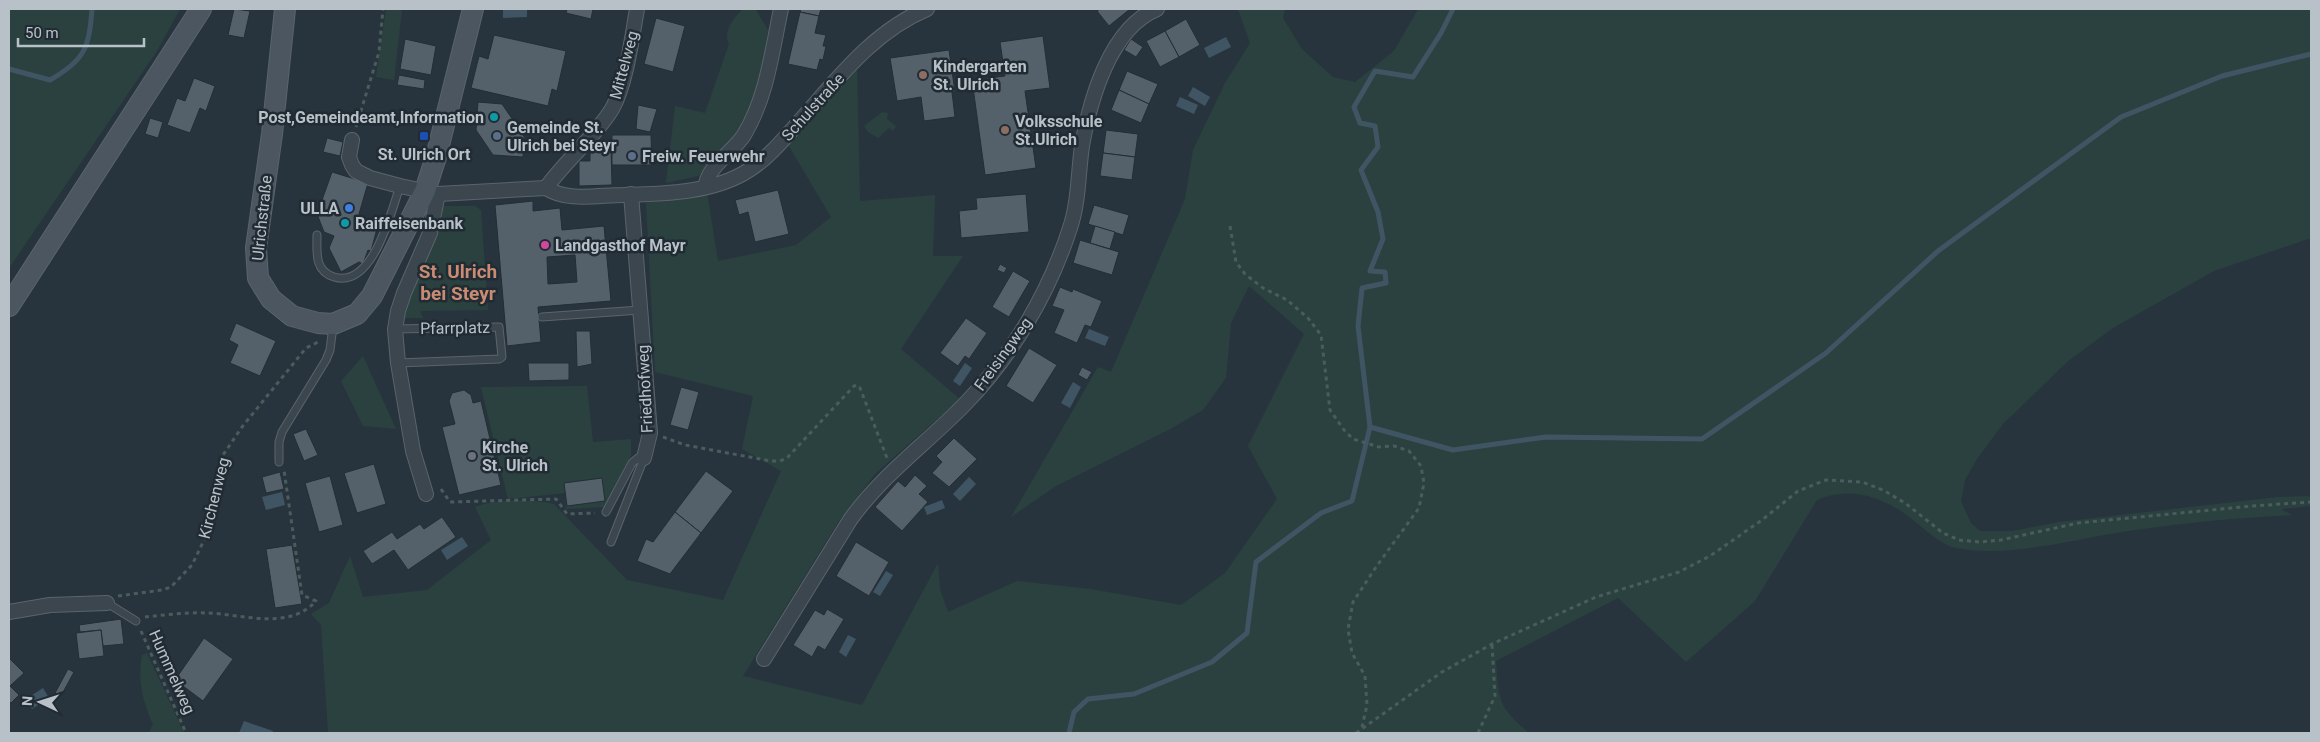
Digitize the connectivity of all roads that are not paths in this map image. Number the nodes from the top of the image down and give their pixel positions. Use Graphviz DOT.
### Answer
graph roads {
  1 [pos="201,9"];
  2 [pos="285,9"];
  3 [pos="473,9"];
  4 [pos="637,9"];
  5 [pos="781,9"];
  6 [pos="927,9"];
  7 [pos="1157,9"];
  8 [pos="352,140"];
  9 [pos="400,186"];
  10 [pos="706,186"];
  11 [pos="546,188"];
  12 [pos="432,192"];
  13 [pos="632,194"];
  14 [pos="317,235"];
  15 [pos="9,306"];
  16 [pos="640,310"];
  17 [pos="542,317"];
  18 [pos="395,329"];
  19 [pos="332,331"];
  20 [pos="398,363"];
  21 [pos="644,458"];
  22 [pos="279,462"];
  23 [pos="426,494"];
  24 [pos="606,512"];
  25 [pos="611,542"];
  26 [pos="107,602"];
  27 [pos="9,612"];
  28 [pos="136,621"];
  29 [pos="764,659"];
  1 -- 15 [label="street"];
  2 -- 19 [label="street, Ulrichstraße"];
  3 -- 12 [label="street"];
  4 -- 11 [label="street, Mittelweg"];
  5 -- 10 [label="street"];
  6 -- 10 [label="street, Schulstraße"];
  7 -- 29 [label="street, Freisingweg"];
  8 -- 9 [label="street"];
  9 -- 12 [label="street"];
  9 -- 14 [label="lane"];
  10 -- 13 [label="street, Schulstraße"];
  11 -- 12 [label="street"];
  11 -- 13 [label="street"];
  12 -- 18 [label="street, Pfarrplatz"];
  12 -- 19 [label="street"];
  13 -- 16 [label="street, Friedhofweg"];
  16 -- 17 [label="lane"];
  16 -- 21 [label="street, Friedhofweg"];
  18 -- 20 [label="street, Pfarrplatz"];
  18 -- 20 [label="lane, Pfarrplatz"];
  19 -- 22 [label="lane"];
  20 -- 23 [label="street, Pfarrplatz"];
  21 -- 24 [label="lane"];
  21 -- 25 [label="lane"];
  26 -- 27 [label="street"];
  26 -- 28 [label="lane"];
}
